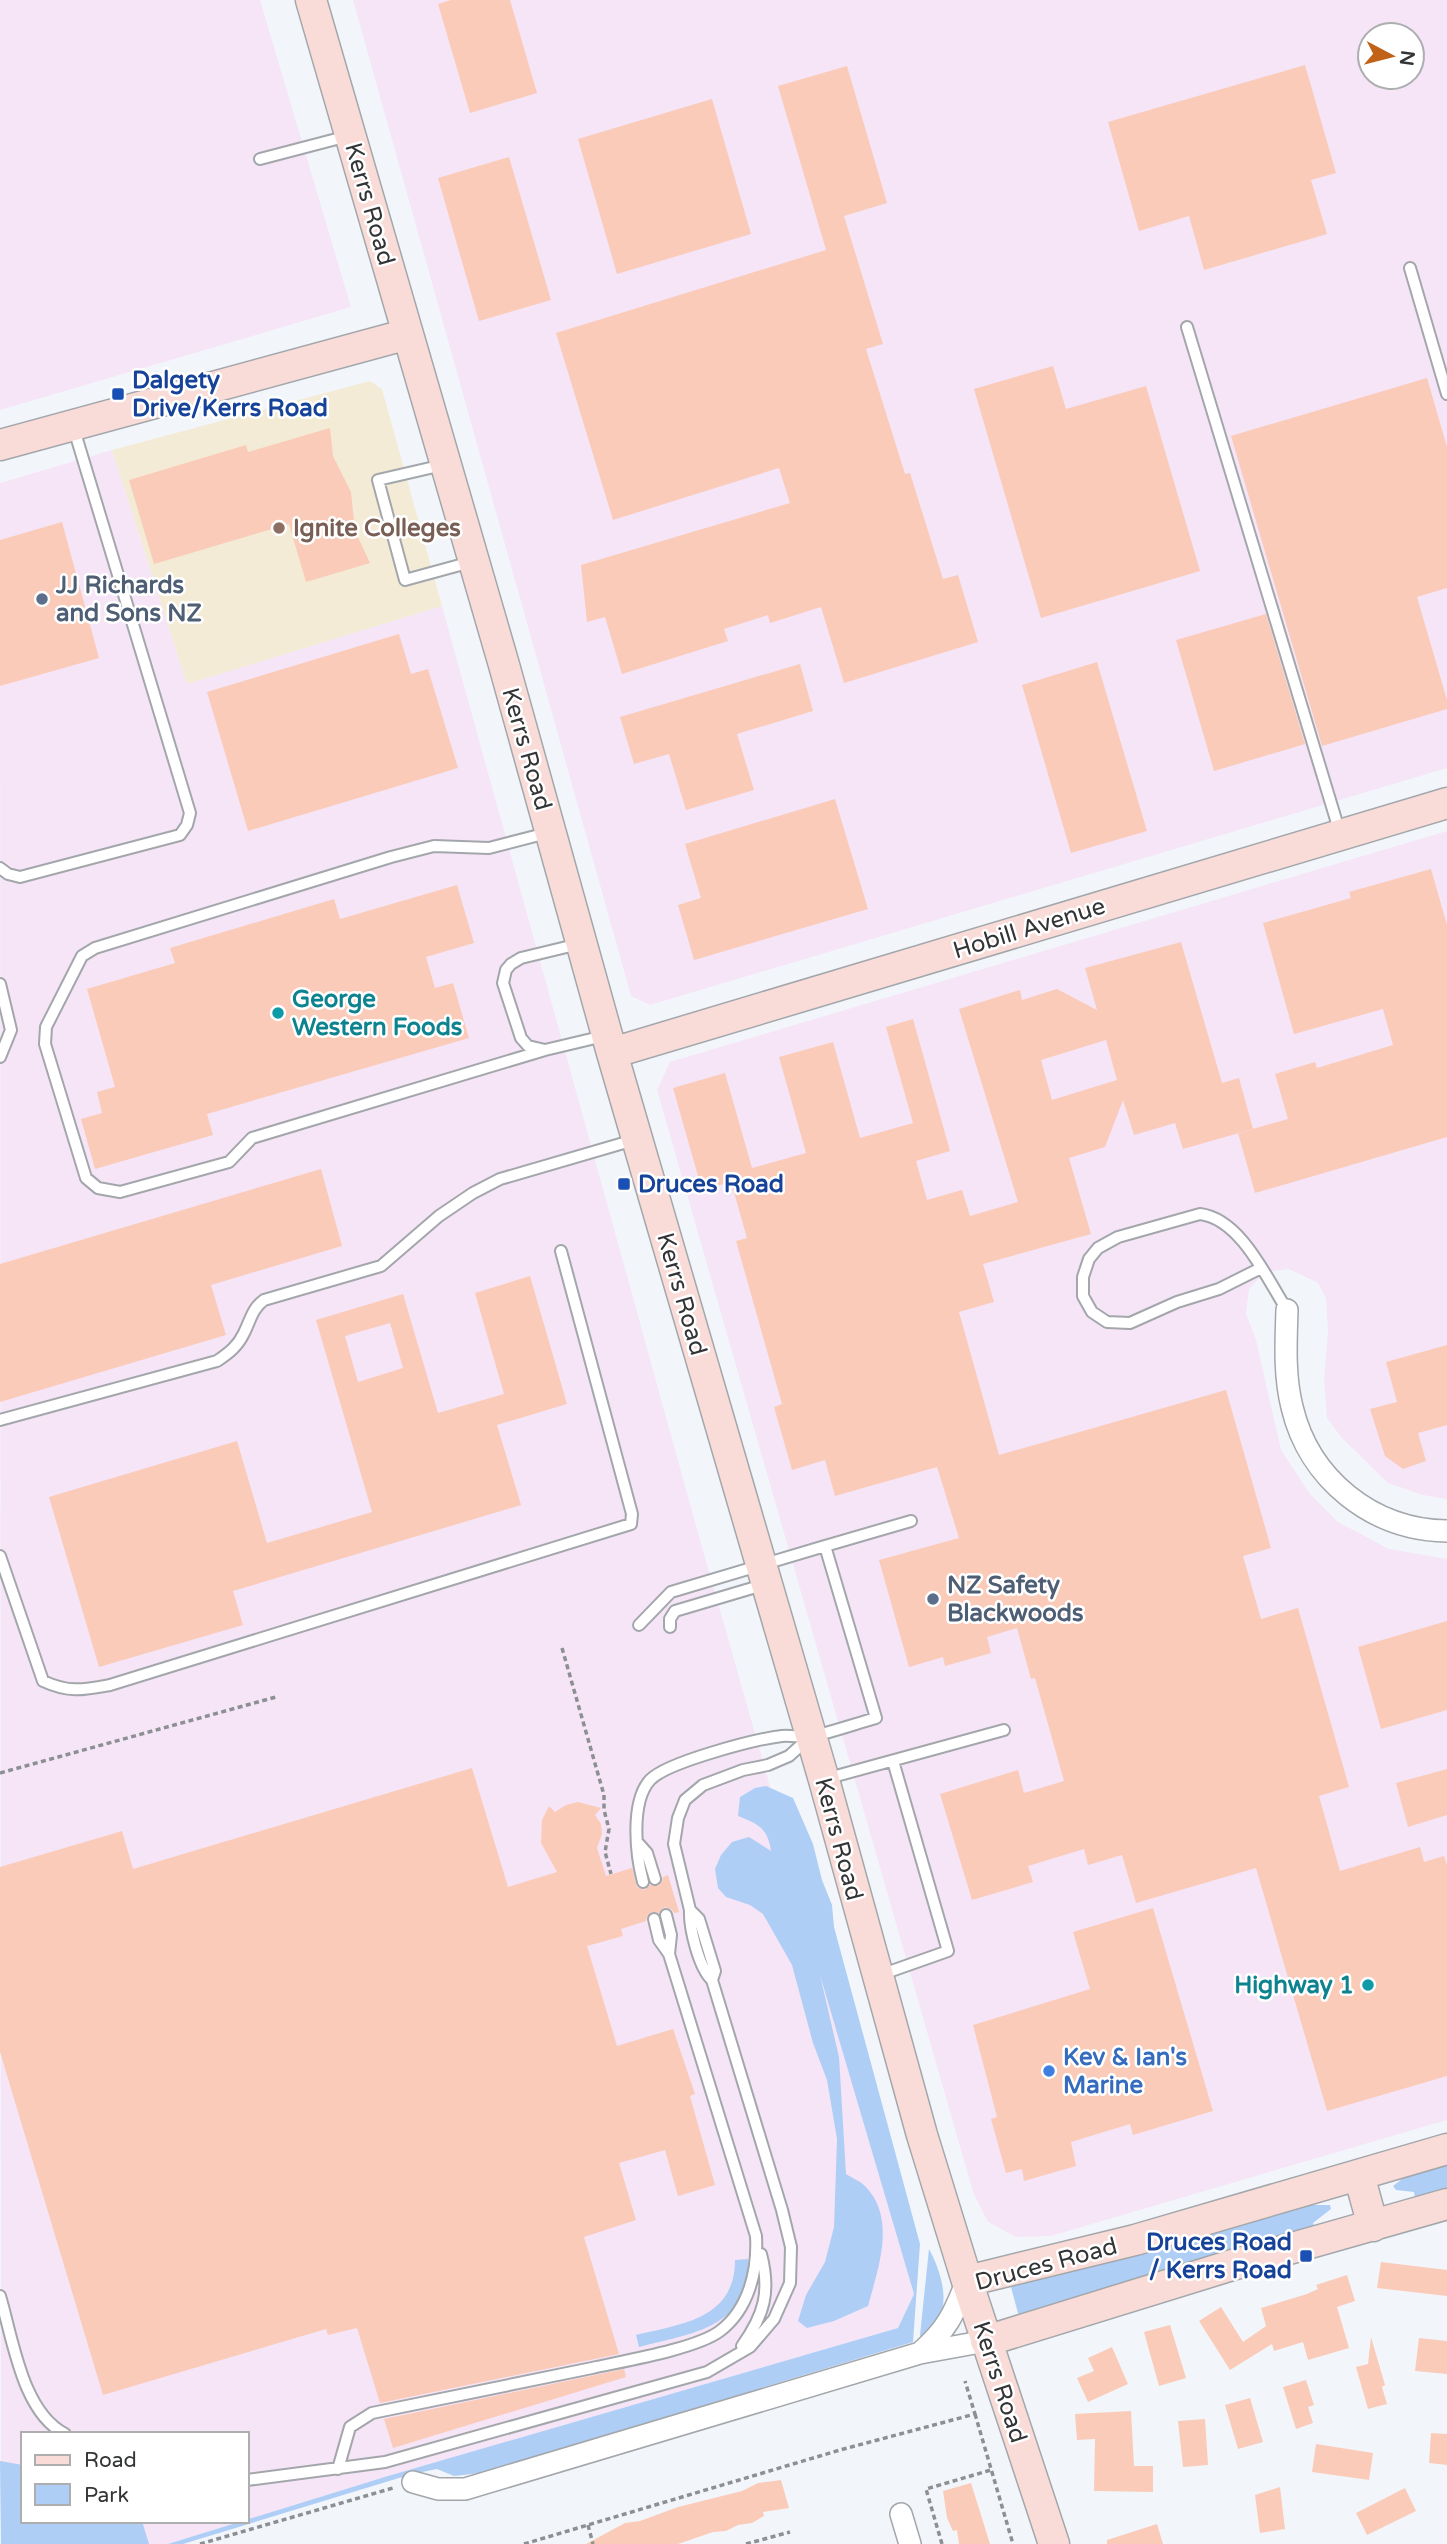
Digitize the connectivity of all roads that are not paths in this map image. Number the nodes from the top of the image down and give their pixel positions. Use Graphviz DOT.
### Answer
graph roads {
  1 [pos="312,0"];
  2 [pos="351,135"];
  3 [pos="260,159"];
  4 [pos="1410,268"];
  5 [pos="1187,327"];
  6 [pos="408,334"];
  7 [pos="1447,394"];
  8 [pos="72,424"];
  9 [pos="0,444"];
  10 [pos="446,464"];
  11 [pos="474,561"];
  12 [pos="1447,803"];
  13 [pos="551,832"];
  14 [pos="1340,835"];
  15 [pos="0,868"];
  16 [pos="581,943"];
  17 [pos="0,984"];
  18 [pos="609,1044"];
  19 [pos="545,1050"];
  20 [pos="0,1057"];
  21 [pos="637,1139"];
  22 [pos="561,1251"];
  23 [pos="1261,1268"];
  24 [pos="1287,1310"];
  25 [pos="0,1420"];
  26 [pos="912,1521"];
  27 [pos="1447,1531"];
  28 [pos="825,1546"];
  29 [pos="0,1556"];
  30 [pos="763,1574"];
  31 [pos="639,1625"];
  32 [pos="670,1627"];
  33 [pos="1004,1730"];
  34 [pos="811,1737"];
  35 [pos="893,1761"];
  36 [pos="824,1780"];
  37 [pos="649,1881"];
  38 [pos="666,1915"];
  39 [pos="653,1919"];
  40 [pos="669,1954"];
  41 [pos="877,1976"];
  42 [pos="1447,2149"];
  43 [pos="1359,2175"];
  44 [pos="1447,2204"];
  45 [pos="1373,2227"];
  46 [pos="756,2235"];
  47 [pos="967,2281"];
  48 [pos="0,2296"];
  49 [pos="986,2341"];
  50 [pos="920,2353"];
  51 [pos="737,2354"];
  52 [pos="61,2432"];
  53 [pos="338,2469"];
  54 [pos="248,2480"];
  55 [pos="413,2482"];
  56 [pos="901,2514"];
  57 [pos="910,2544"];
  58 [pos="1054,2544"];
  1 -- 2 [label="main road, Kerrs Road"];
  2 -- 3 [label="lane"];
  2 -- 6 [label="main road, Kerrs Road"];
  4 -- 7 [label="lane"];
  5 -- 14 [label="lane"];
  6 -- 8 [label="main road"];
  6 -- 10 [label="main road, Kerrs Road"];
  8 -- 9 [label="main road"];
  8 -- 15 [label="lane"];
  10 -- 11 [label="main road, Kerrs Road"];
  10 -- 11 [label="lane"];
  11 -- 13 [label="main road, Kerrs Road"];
  12 -- 14 [label="main road, Hobill Avenue"];
  13 -- 16 [label="main road, Kerrs Road"];
  13 -- 19 [label="lane"];
  14 -- 18 [label="main road, Hobill Avenue"];
  16 -- 18 [label="main road, Kerrs Road"];
  16 -- 19 [label="lane"];
  17 -- 20 [label="lane"];
  18 -- 19 [label="lane"];
  18 -- 21 [label="main road, Kerrs Road"];
  21 -- 25 [label="lane"];
  21 -- 30 [label="main road, Kerrs Road"];
  22 -- 29 [label="lane"];
  23 -- 23 [label="lane"];
  23 -- 24 [label="lane"];
  24 -- 27 [label="street"];
  26 -- 28 [label="lane"];
  28 -- 30 [label="lane"];
  28 -- 34 [label="lane"];
  30 -- 31 [label="lane"];
  30 -- 32 [label="lane"];
  30 -- 34 [label="main road, Kerrs Road"];
  33 -- 35 [label="lane"];
  34 -- 36 [label="main road, Kerrs Road"];
  34 -- 37 [label="lane"];
  34 -- 51 [label="lane"];
  35 -- 36 [label="lane"];
  35 -- 41 [label="lane"];
  36 -- 41 [label="main road, Kerrs Road"];
  38 -- 40 [label="lane"];
  39 -- 40 [label="lane"];
  40 -- 46 [label="lane"];
  41 -- 47 [label="main road, Kerrs Road"];
  42 -- 43 [label="main road, Druces Road"];
  43 -- 45 [label="main road"];
  43 -- 47 [label="main road, Druces Road"];
  44 -- 45 [label="main road, Druces Road"];
  45 -- 49 [label="main road, Druces Road"];
  46 -- 51 [label="lane"];
  46 -- 53 [label="lane"];
  47 -- 49 [label="main road, Kerrs Road"];
  47 -- 50 [label="street, Druces Road"];
  48 -- 52 [label="lane"];
  49 -- 50 [label="street, Druces Road"];
  49 -- 58 [label="main road, Kerrs Road"];
  50 -- 55 [label="street, Druces Road"];
  51 -- 53 [label="lane"];
  53 -- 54 [label="lane"];
  56 -- 57 [label="street"];
}
